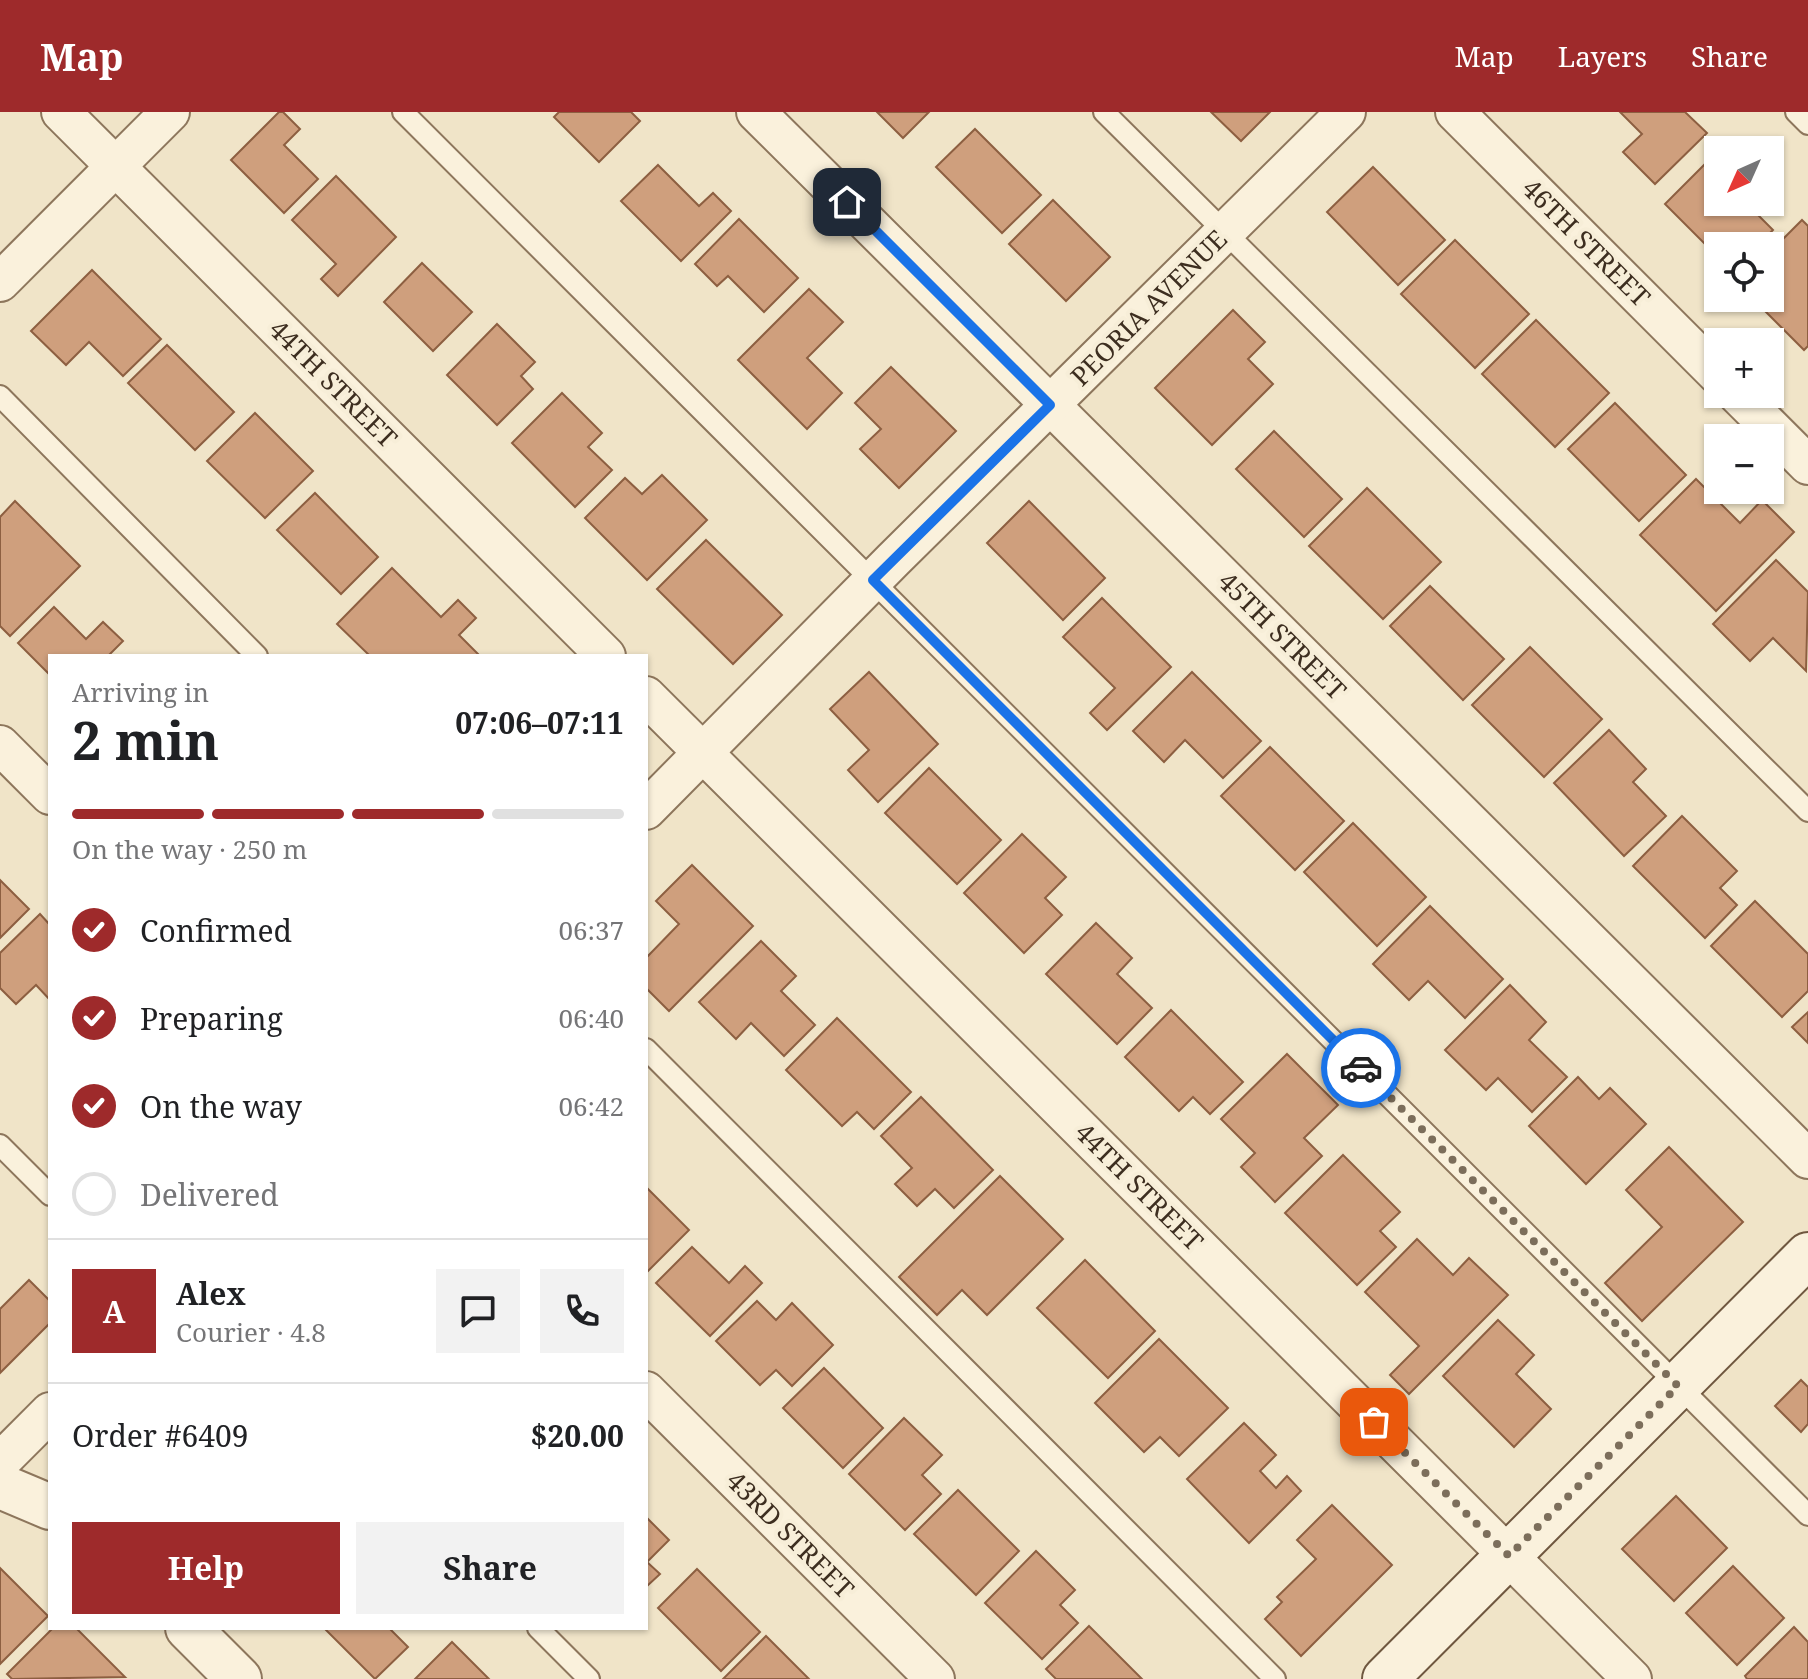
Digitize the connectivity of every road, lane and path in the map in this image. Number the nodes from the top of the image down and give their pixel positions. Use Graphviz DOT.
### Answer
graph roads {
  1 [pos="61,112"];
  2 [pos="170,112"];
  3 [pos="403,112"];
  4 [pos="756,112"];
  5 [pos="1104,112"];
  6 [pos="1346,112"];
  7 [pos="1455,112"];
  8 [pos="1796,112"];
  9 [pos="1808,124"];
  10 [pos="115,167"];
  11 [pos="1225,232"];
  12 [pos="0,282"];
  13 [pos="1704,361"];
  14 [pos="0,396"];
  15 [pos="1050,405"];
  16 [pos="1751,408"];
  17 [pos="1808,465"];
  18 [pos="873,580"];
  19 [pos="255,654"];
  20 [pos="604,654"];
  21 [pos="648,698"];
  22 [pos="0,745"];
  23 [pos="703,752"];
  24 [pos="48,793"];
  25 [pos="648,808"];
  26 [pos="1808,811"];
  27 [pos="648,1051"];
  28 [pos="0,1145"];
  29 [pos="1808,1159"];
  30 [pos="48,1193"];
  31 [pos="1808,1255"];
  32 [pos="1678,1386"];
  33 [pos="648,1393"];
  34 [pos="48,1414"];
  35 [pos="0,1462"];
  36 [pos="0,1486"];
  37 [pos="48,1506"];
  38 [pos="1808,1515"];
  39 [pos="1509,1556"];
  40 [pos="190,1630"];
  41 [pos="540,1630"];
  42 [pos="239,1679"];
  43 [pos="589,1679"];
  44 [pos="935,1679"];
  45 [pos="1275,1679"];
  46 [pos="1385,1679"];
  47 [pos="1632,1679"];
  1 -- 10 [label="street, 44TH STREET"];
  2 -- 10 [label="street"];
  3 -- 18 [label="lane"];
  4 -- 15 [label="street, 45TH STREET"];
  5 -- 11 [label="lane"];
  6 -- 11 [label="street, PEORIA AVENUE"];
  7 -- 13 [label="street, 46TH STREET"];
  8 -- 9 [label="lane"];
  10 -- 12 [label="street"];
  10 -- 20 [label="street, 44TH STREET"];
  11 -- 15 [label="street, PEORIA AVENUE"];
  11 -- 26 [label="lane"];
  14 -- 19 [label="lane"];
  15 -- 18 [label="street, PEORIA AVENUE"];
  15 -- 29 [label="street, 45TH STREET"];
  16 -- 17 [label="street"];
  18 -- 23 [label="street, PEORIA AVENUE"];
  18 -- 32 [label="lane"];
  21 -- 23 [label="street, 44TH STREET"];
  22 -- 24 [label="street"];
  23 -- 25 [label="street, PEORIA AVENUE"];
  23 -- 39 [label="street, 44TH STREET"];
  27 -- 45 [label="lane"];
  28 -- 30 [label="lane"];
  31 -- 32 [label="main road"];
  32 -- 38 [label="lane"];
  32 -- 39 [label="main road"];
  33 -- 44 [label="street, 43RD STREET"];
  34 -- 35 [label="street"];
  36 -- 37 [label="main road"];
  39 -- 46 [label="main road"];
  39 -- 47 [label="street, 44TH STREET"];
  40 -- 42 [label="main road"];
  41 -- 43 [label="lane"];
}
